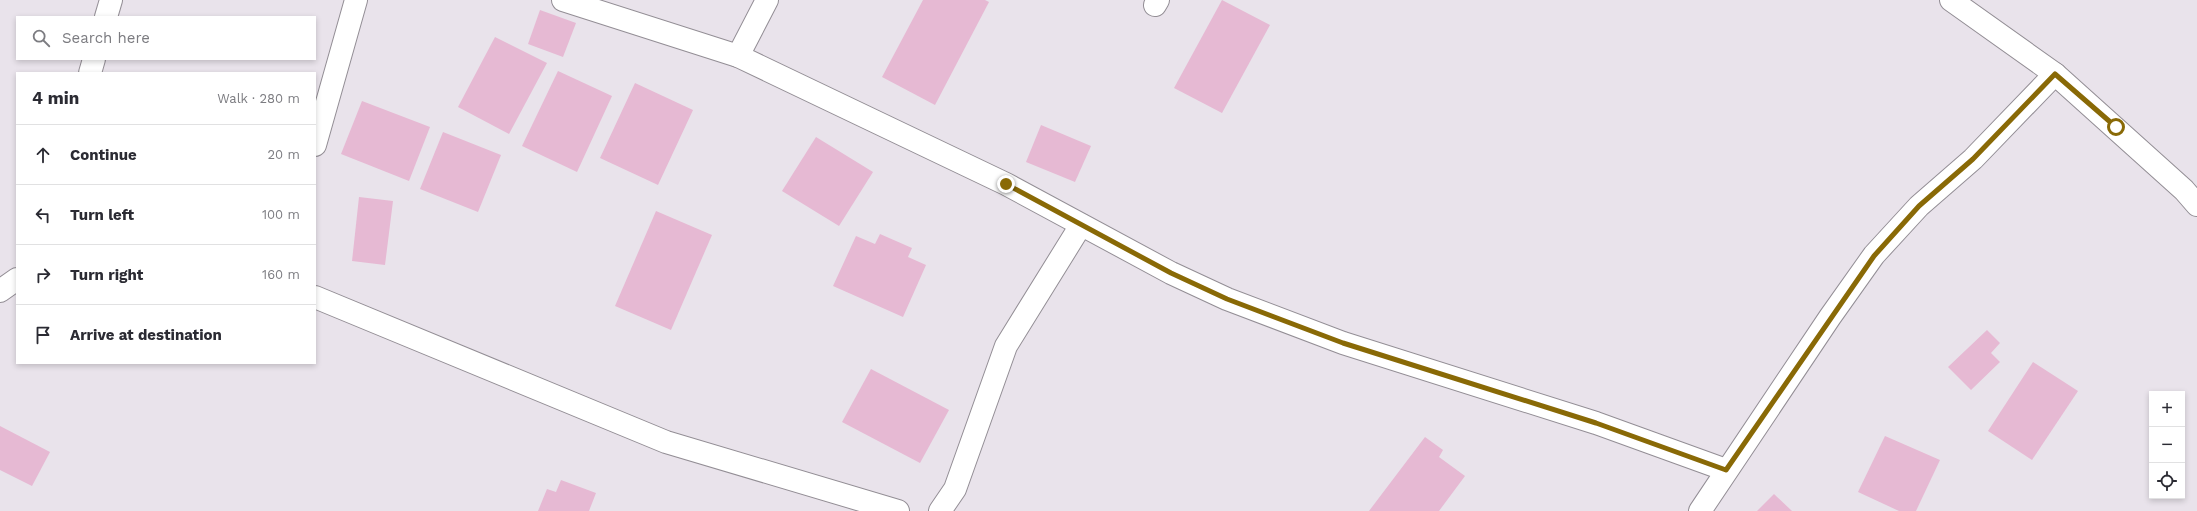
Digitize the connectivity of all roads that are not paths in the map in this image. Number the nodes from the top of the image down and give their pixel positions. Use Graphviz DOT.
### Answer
graph roads {
  1 [pos="111,0"];
  2 [pos="356,0"];
  3 [pos="563,0"];
  4 [pos="767,0"];
  5 [pos="1951,0"];
  6 [pos="106,16"];
  7 [pos="738,56"];
  8 [pos="94,60"];
  9 [pos="90,72"];
  10 [pos="2055,74"];
  11 [pos="316,141"];
  12 [pos="2197,204"];
  13 [pos="1081,224"];
  14 [pos="16,280"];
  15 [pos="0,291"];
  16 [pos="316,297"];
  17 [pos="1726,470"];
  18 [pos="898,511"];
  19 [pos="940,511"];
  20 [pos="1700,511"];
  1 -- 6 [label="street"];
  2 -- 11 [label="street"];
  3 -- 7 [label="street"];
  4 -- 7 [label="street"];
  5 -- 10 [label="street"];
  7 -- 13 [label="street"];
  8 -- 9 [label="street"];
  10 -- 12 [label="street"];
  10 -- 17 [label="street"];
  13 -- 17 [label="street"];
  13 -- 19 [label="street"];
  14 -- 15 [label="street"];
  16 -- 18 [label="street"];
  17 -- 20 [label="street"];
}
